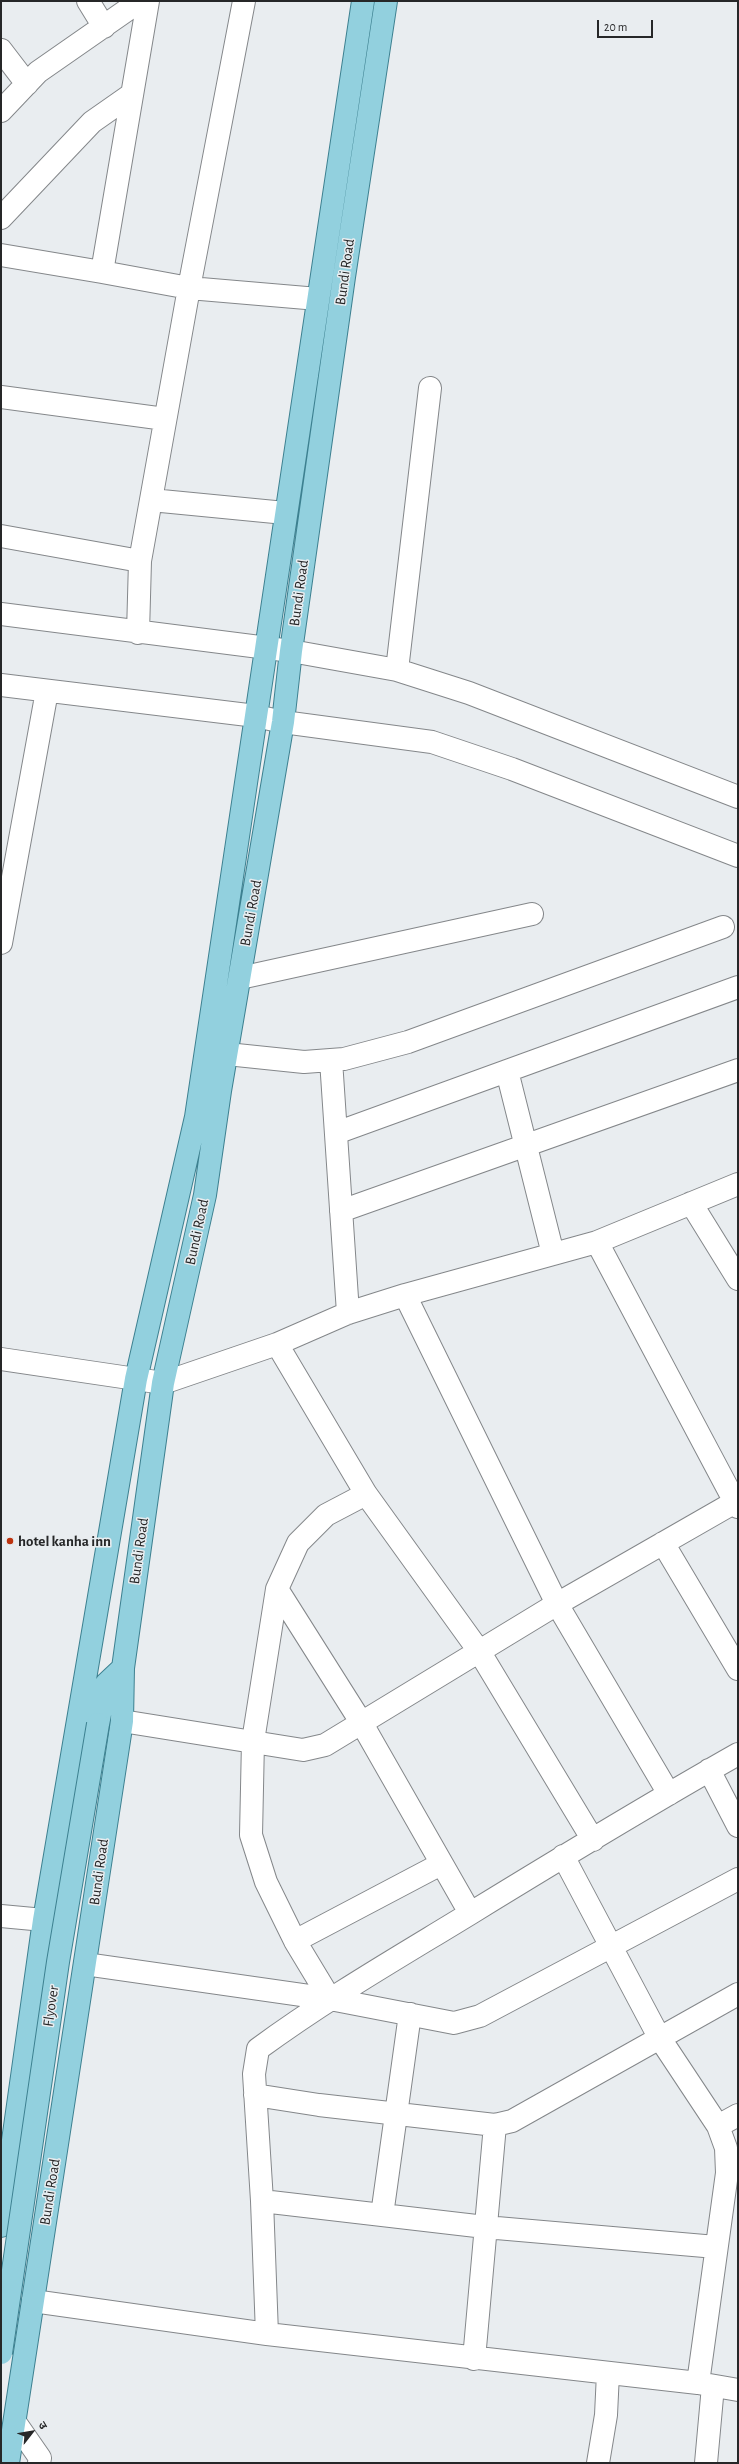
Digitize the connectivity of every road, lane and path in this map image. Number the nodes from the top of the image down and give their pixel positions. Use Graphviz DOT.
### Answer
graph roads {
  1 [pos="88,1"];
  2 [pos="140,1"];
  3 [pos="148,1"];
  4 [pos="244,1"];
  5 [pos="363,1"];
  6 [pos="386,1"];
  7 [pos="104,27"];
  8 [pos="1,50"];
  9 [pos="27,84"];
  10 [pos="132,94"];
  11 [pos="1,111"];
  12 [pos="1,218"];
  13 [pos="1,255"];
  14 [pos="102,272"];
  15 [pos="189,288"];
  16 [pos="318,299"];
  17 [pos="430,388"];
  18 [pos="1,397"];
  19 [pos="165,419"];
  20 [pos="151,500"];
  21 [pos="285,513"];
  22 [pos="1,536"];
  23 [pos="140,561"];
  24 [pos="1,614"];
  25 [pos="138,633"];
  26 [pos="266,648"];
  27 [pos="291,651"];
  28 [pos="397,670"];
  29 [pos="1,685"];
  30 [pos="47,691"];
  31 [pos="256,716"];
  32 [pos="283,722"];
  33 [pos="738,797"];
  34 [pos="9,852"];
  35 [pos="738,856"];
  36 [pos="532,914"];
  37 [pos="723,927"];
  38 [pos="1,943"];
  39 [pos="240,978"];
  40 [pos="738,986"];
  41 [pos="227,1054"];
  42 [pos="331,1060"];
  43 [pos="738,1070"];
  44 [pos="507,1071"];
  45 [pos="336,1133"];
  46 [pos="527,1145"];
  47 [pos="738,1184"];
  48 [pos="691,1203"];
  49 [pos="341,1211"];
  50 [pos="597,1242"];
  51 [pos="553,1254"];
  52 [pos="738,1280"];
  53 [pos="405,1295"];
  54 [pos="348,1313"];
  55 [pos="277,1344"];
  56 [pos="1,1358"];
  57 [pos="136,1379"];
  58 [pos="163,1383"];
  59 [pos="366,1494"];
  60 [pos="736,1504"];
  61 [pos="663,1543"];
  62 [pos="278,1589"];
  63 [pos="557,1604"];
  64 [pos="479,1651"];
  65 [pos="123,1668"];
  66 [pos="738,1669"];
  67 [pos="122,1721"];
  68 [pos="361,1722"];
  69 [pos="253,1740"];
  70 [pos="738,1754"];
  71 [pos="709,1770"];
  72 [pos="669,1794"];
  73 [pos="738,1826"];
  74 [pos="593,1840"];
  75 [pos="563,1856"];
  76 [pos="442,1864"];
  77 [pos="738,1879"];
  78 [pos="470,1913"];
  79 [pos="1,1916"];
  80 [pos="44,1920"];
  81 [pos="295,1941"];
  82 [pos="613,1947"];
  83 [pos="85,1964"];
  84 [pos="738,1994"];
  85 [pos="330,1999"];
  86 [pos="410,2014"];
  87 [pos="659,2037"];
  88 [pos="255,2095"];
  89 [pos="396,2115"];
  90 [pos="738,2115"];
  91 [pos="495,2125"];
  92 [pos="718,2126"];
  93 [pos="262,2201"];
  94 [pos="382,2215"];
  95 [pos="1,2226"];
  96 [pos="486,2227"];
  97 [pos="716,2247"];
  98 [pos="1,2294"];
  99 [pos="33,2301"];
  100 [pos="267,2334"];
  101 [pos="1,2349"];
  102 [pos="1,2353"];
  103 [pos="474,2358"];
  104 [pos="608,2373"];
  105 [pos="706,2384"];
  106 [pos="738,2390"];
  107 [pos="20,2394"];
  108 [pos="1,2404"];
  109 [pos="15,2422"];
  110 [pos="8,2463"];
  111 [pos="39,2463"];
  112 [pos="598,2463"];
  113 [pos="706,2463"];
  1 -- 7 [label="street"];
  2 -- 7 [label="street"];
  3 -- 10 [label="street"];
  4 -- 15 [label="street"];
  5 -- 16 [label="main road, Bundi Road"];
  6 -- 27 [label="main road, Bundi Road"];
  7 -- 9 [label="street"];
  8 -- 9 [label="street"];
  9 -- 11 [label="street"];
  10 -- 12 [label="street"];
  10 -- 14 [label="street"];
  13 -- 14 [label="street"];
  14 -- 15 [label="street"];
  15 -- 16 [label="street"];
  15 -- 19 [label="street"];
  16 -- 21 [label="main road, Bundi Road"];
  17 -- 28 [label="street"];
  18 -- 19 [label="street"];
  19 -- 20 [label="street"];
  20 -- 21 [label="street"];
  20 -- 23 [label="street"];
  21 -- 26 [label="main road, Bundi Road"];
  22 -- 23 [label="street"];
  23 -- 25 [label="street"];
  24 -- 25 [label="street"];
  25 -- 26 [label="street"];
  26 -- 27 [label="street"];
  26 -- 31 [label="main road, Bundi Road"];
  27 -- 28 [label="street"];
  27 -- 32 [label="main road, Bundi Road"];
  28 -- 33 [label="street"];
  29 -- 30 [label="street"];
  30 -- 31 [label="street"];
  30 -- 34 [label="street"];
  31 -- 32 [label="street"];
  31 -- 57 [label="main road, Bundi Road"];
  32 -- 35 [label="street"];
  32 -- 39 [label="main road, Bundi Road"];
  34 -- 38 [label="street"];
  36 -- 39 [label="street"];
  37 -- 42 [label="street"];
  39 -- 41 [label="main road, Bundi Road"];
  40 -- 44 [label="street"];
  41 -- 42 [label="street"];
  41 -- 58 [label="main road, Bundi Road"];
  42 -- 45 [label="street"];
  43 -- 46 [label="street"];
  44 -- 45 [label="street"];
  44 -- 46 [label="street"];
  45 -- 49 [label="street"];
  46 -- 49 [label="street"];
  46 -- 51 [label="street"];
  47 -- 48 [label="street"];
  48 -- 50 [label="street"];
  48 -- 52 [label="street"];
  49 -- 54 [label="street"];
  50 -- 51 [label="street"];
  50 -- 60 [label="street"];
  51 -- 53 [label="street"];
  53 -- 54 [label="street"];
  53 -- 63 [label="street"];
  54 -- 55 [label="street"];
  55 -- 58 [label="street"];
  55 -- 59 [label="street"];
  56 -- 57 [label="street"];
  57 -- 58 [label="street"];
  57 -- 80 [label="main road, Bundi Road"];
  58 -- 65 [label="main road, Bundi Road"];
  59 -- 62 [label="street"];
  59 -- 64 [label="street"];
  60 -- 61 [label="street"];
  61 -- 63 [label="street"];
  61 -- 66 [label="street"];
  62 -- 68 [label="street"];
  62 -- 69 [label="street"];
  63 -- 64 [label="street"];
  63 -- 72 [label="street"];
  64 -- 68 [label="street"];
  64 -- 74 [label="street"];
  65 -- 67 [label="main road, Bundi Road"];
  65 -- 102 [label="main road, Flyover, bridge"];
  67 -- 69 [label="street"];
  67 -- 83 [label="main road, Bundi Road"];
  68 -- 69 [label="street"];
  68 -- 76 [label="street"];
  69 -- 81 [label="street"];
  70 -- 71 [label="street"];
  71 -- 72 [label="street"];
  71 -- 73 [label="street"];
  72 -- 74 [label="street"];
  74 -- 75 [label="street"];
  75 -- 78 [label="street"];
  75 -- 82 [label="street"];
  76 -- 78 [label="street"];
  76 -- 81 [label="street"];
  77 -- 82 [label="street"];
  78 -- 85 [label="street"];
  79 -- 80 [label="street"];
  80 -- 95 [label="main road, Bundi Road"];
  81 -- 85 [label="street"];
  82 -- 86 [label="street"];
  82 -- 87 [label="street"];
  83 -- 85 [label="street"];
  83 -- 99 [label="main road, Bundi Road"];
  84 -- 87 [label="street"];
  85 -- 86 [label="street"];
  85 -- 88 [label="street"];
  86 -- 89 [label="street"];
  87 -- 91 [label="street"];
  87 -- 92 [label="street"];
  88 -- 89 [label="street"];
  88 -- 93 [label="street"];
  89 -- 91 [label="street"];
  89 -- 94 [label="street"];
  90 -- 92 [label="street"];
  91 -- 96 [label="street"];
  92 -- 97 [label="street"];
  93 -- 94 [label="street"];
  93 -- 100 [label="street"];
  94 -- 96 [label="street"];
  96 -- 97 [label="street"];
  96 -- 103 [label="street"];
  97 -- 105 [label="street"];
  98 -- 99 [label="main road"];
  99 -- 100 [label="street"];
  99 -- 107 [label="main road, Bundi Road"];
  100 -- 103 [label="street"];
  101 -- 107 [label="main road"];
  103 -- 104 [label="street"];
  104 -- 105 [label="street"];
  104 -- 112 [label="street"];
  105 -- 106 [label="street"];
  105 -- 113 [label="street"];
  107 -- 109 [label="main road, Bundi Road"];
  108 -- 109 [label="main road"];
  109 -- 110 [label="main road, Bundi Road"];
  109 -- 111 [label="street"];
}
